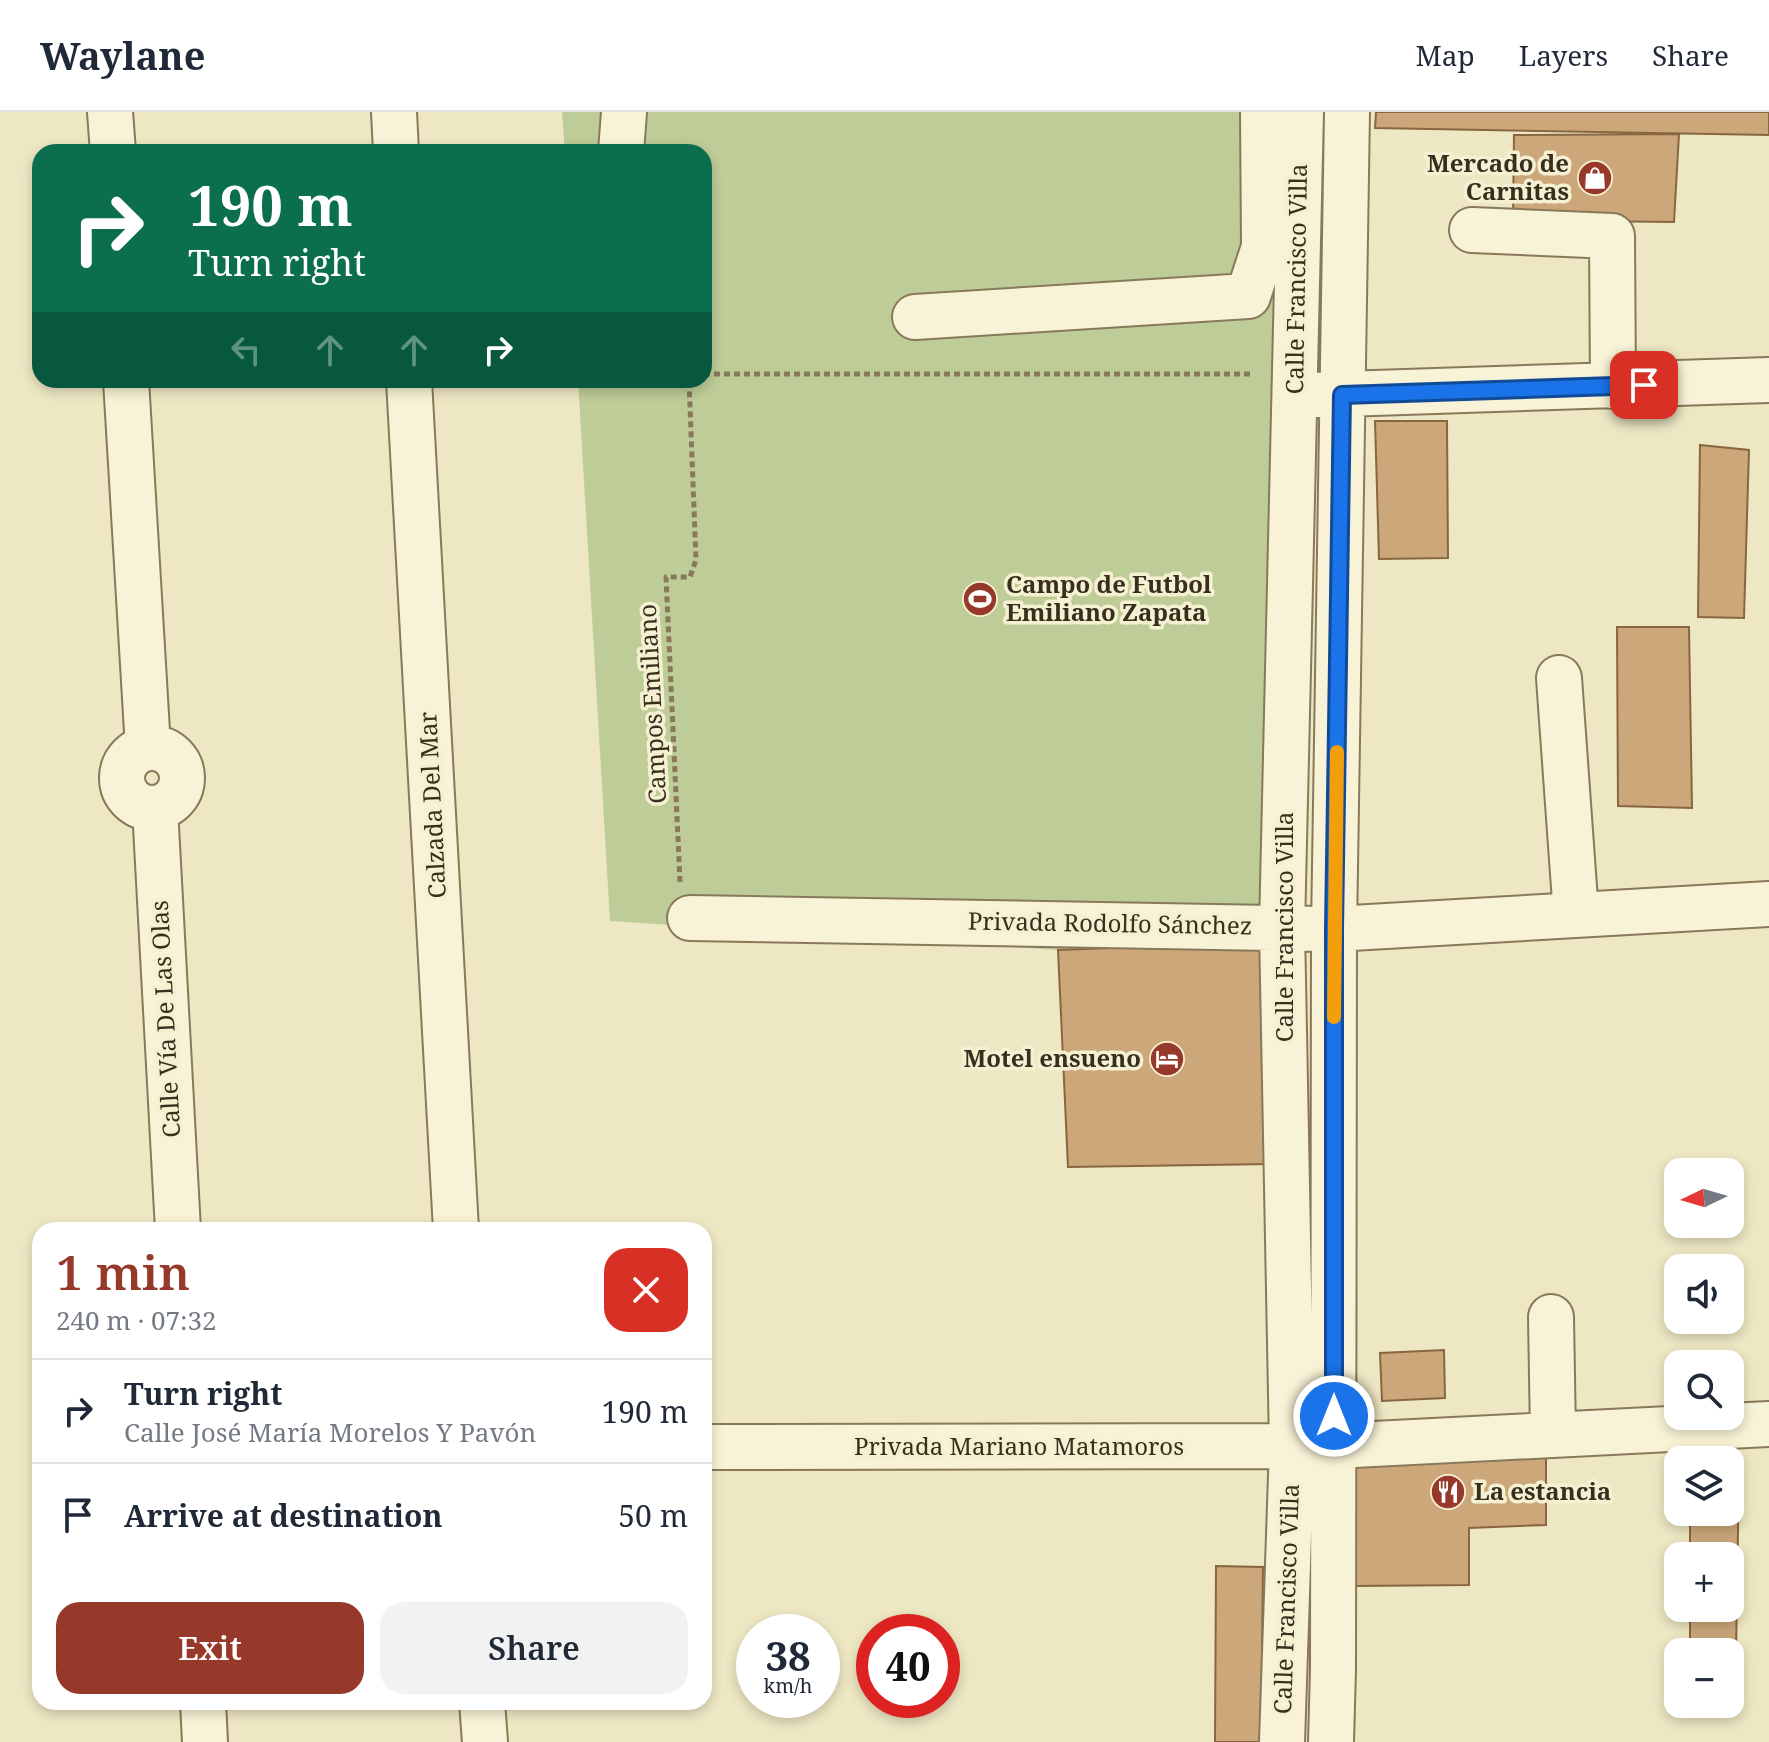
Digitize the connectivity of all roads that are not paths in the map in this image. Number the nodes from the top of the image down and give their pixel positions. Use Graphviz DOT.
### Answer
graph roads {
  1 [pos="110,112"];
  2 [pos="394,112"];
  3 [pos="624,112"];
  4 [pos="1263,112"];
  5 [pos="1301,112"];
  6 [pos="1347,112"];
  7 [pos="112,144"];
  8 [pos="396,144"];
  9 [pos="622,144"];
  10 [pos="1472,230"];
  11 [pos="915,317"];
  12 [pos="1769,380"];
  13 [pos="1613,386"];
  14 [pos="126,388"];
  15 [pos="409,388"];
  16 [pos="1294,395"];
  17 [pos="1342,395"];
  18 [pos="1559,678"];
  19 [pos="685,904"];
  20 [pos="1769,904"];
  21 [pos="1576,915"];
  22 [pos="1282,928"];
  23 [pos="1334,929"];
  24 [pos="178,1222"];
  25 [pos="456,1222"];
  26 [pos="1551,1317"];
  27 [pos="1769,1424"];
  28 [pos="1553,1435"];
  29 [pos="1313,1446"];
  30 [pos="712,1447"];
  31 [pos="203,1710"];
  32 [pos="483,1710"];
  33 [pos="205,1742"];
  34 [pos="485,1742"];
  35 [pos="1282,1742"];
  36 [pos="1331,1742"];
  1 -- 7 [label="street"];
  2 -- 8 [label="street"];
  3 -- 9 [label="street"];
  4 -- 11 [label="street"];
  5 -- 16 [label="street, Calle Francisco Villa"];
  6 -- 17 [label="street, Calle Francisco Villa"];
  10 -- 13 [label="street"];
  12 -- 13 [label="street"];
  13 -- 17 [label="street"];
  14 -- 24 [label="street, Calle Vía De Las Olas"];
  15 -- 25 [label="street, Calzada Del Mar"];
  16 -- 17 [label="street"];
  16 -- 22 [label="street, Calle Francisco Villa"];
  17 -- 23 [label="street, Calle Francisco Villa"];
  18 -- 21 [label="street"];
  19 -- 22 [label="street, Privada Rodolfo Sánchez"];
  20 -- 21 [label="street, Privada Rodolfo Sánchez"];
  21 -- 23 [label="street, Privada Rodolfo Sánchez"];
  22 -- 23 [label="street, Privada Rodolfo Sánchez"];
  22 -- 29 [label="street, Calle Francisco Villa"];
  23 -- 29 [label="street, Calle Francisco Villa"];
  26 -- 28 [label="street"];
  27 -- 28 [label="street, Privada Mariano Matamoros"];
  28 -- 29 [label="street, Privada Mariano Matamoros"];
  29 -- 30 [label="street, Privada Mariano Matamoros"];
  29 -- 35 [label="street, Calle Francisco Villa"];
  29 -- 36 [label="street, Calle Francisco Villa"];
  31 -- 33 [label="street"];
  32 -- 34 [label="street"];
}
